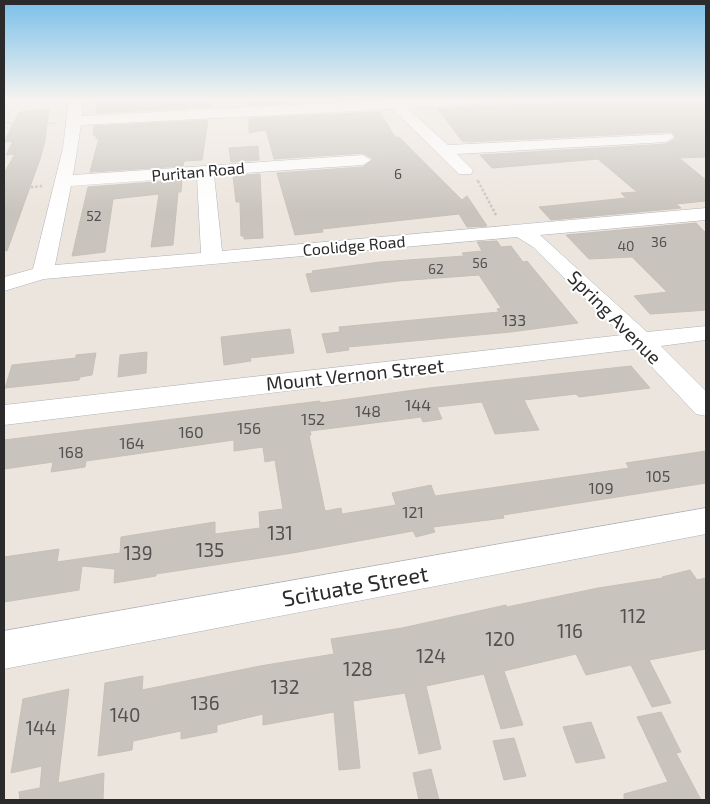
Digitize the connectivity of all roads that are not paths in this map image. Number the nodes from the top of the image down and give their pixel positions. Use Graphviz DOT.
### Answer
graph roads {
  1 [pos="72,138"];
  2 [pos="431,138"];
  3 [pos="657,138"];
  4 [pos="445,150"];
  5 [pos="363,160"];
  6 [pos="465,170"];
  7 [pos="205,171"];
  8 [pos="62,183"];
  9 [pos="706,214"];
  10 [pos="521,231"];
  11 [pos="212,258"];
  12 [pos="43,274"];
  13 [pos="4,284"];
  14 [pos="706,333"];
  15 [pos="641,342"];
  16 [pos="706,408"];
  17 [pos="4,415"];
  18 [pos="706,521"];
  19 [pos="4,650"];
  1 -- 8 [label="street"];
  2 -- 4 [label="street"];
  3 -- 4 [label="street"];
  4 -- 6 [label="street"];
  5 -- 7 [label="street, Puritan Road"];
  7 -- 8 [label="street, Puritan Road"];
  7 -- 11 [label="street"];
  8 -- 12 [label="street"];
  9 -- 10 [label="street, Coolidge Road"];
  10 -- 11 [label="street, Coolidge Road"];
  10 -- 15 [label="street, Spring Avenue"];
  11 -- 12 [label="street, Coolidge Road"];
  12 -- 13 [label="street, Coolidge Road"];
  14 -- 15 [label="street, Mount Vernon Street"];
  15 -- 16 [label="street, Spring Avenue"];
  15 -- 17 [label="street, Mount Vernon Street"];
  18 -- 19 [label="street, Scituate Street"];
}
